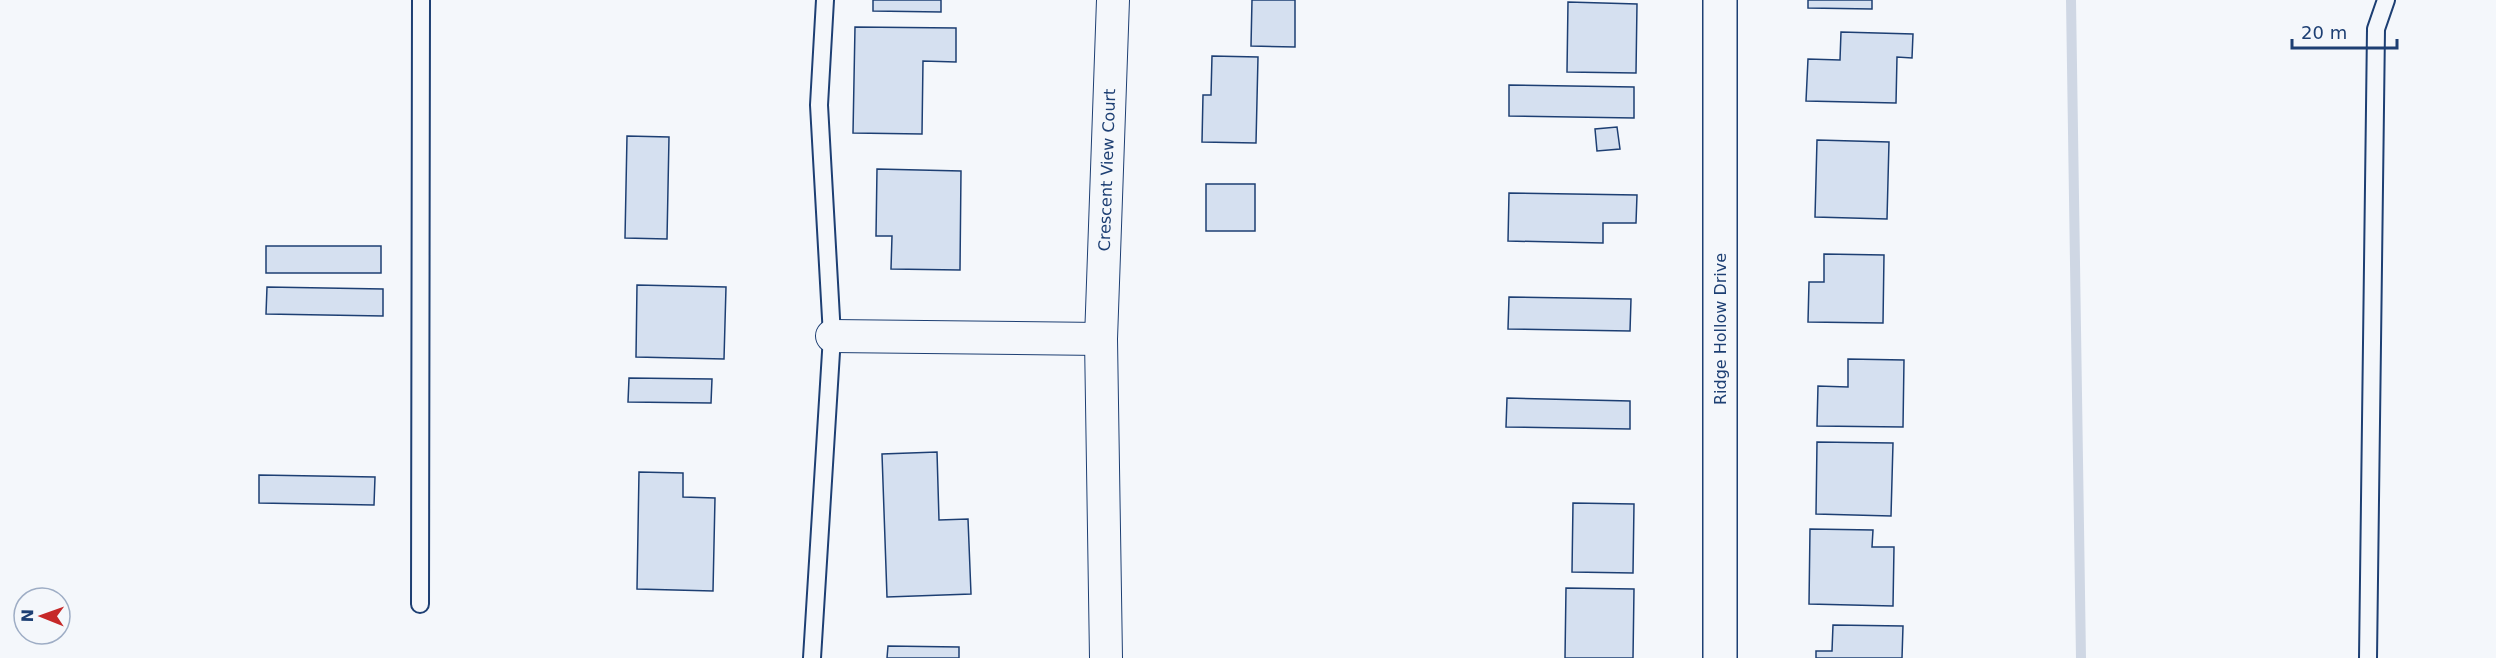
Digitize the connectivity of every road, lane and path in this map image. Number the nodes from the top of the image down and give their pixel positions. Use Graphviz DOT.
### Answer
graph roads {
  1 [pos="421,0"];
  2 [pos="825,0"];
  3 [pos="1113,0"];
  4 [pos="1720,0"];
  5 [pos="2386,0"];
  6 [pos="832,336"];
  7 [pos="1101,339"];
  8 [pos="420,604"];
  9 [pos="812,658"];
  10 [pos="1106,658"];
  11 [pos="1720,658"];
  12 [pos="2368,658"];
  1 -- 8 [label="lane"];
  2 -- 6 [label="lane"];
  3 -- 7 [label="street, Crescent View Court"];
  4 -- 11 [label="street, Ridge Hollow Drive"];
  5 -- 12 [label="lane"];
  6 -- 7 [label="street"];
  6 -- 9 [label="lane"];
  7 -- 10 [label="street, Crescent View Court"];
}
